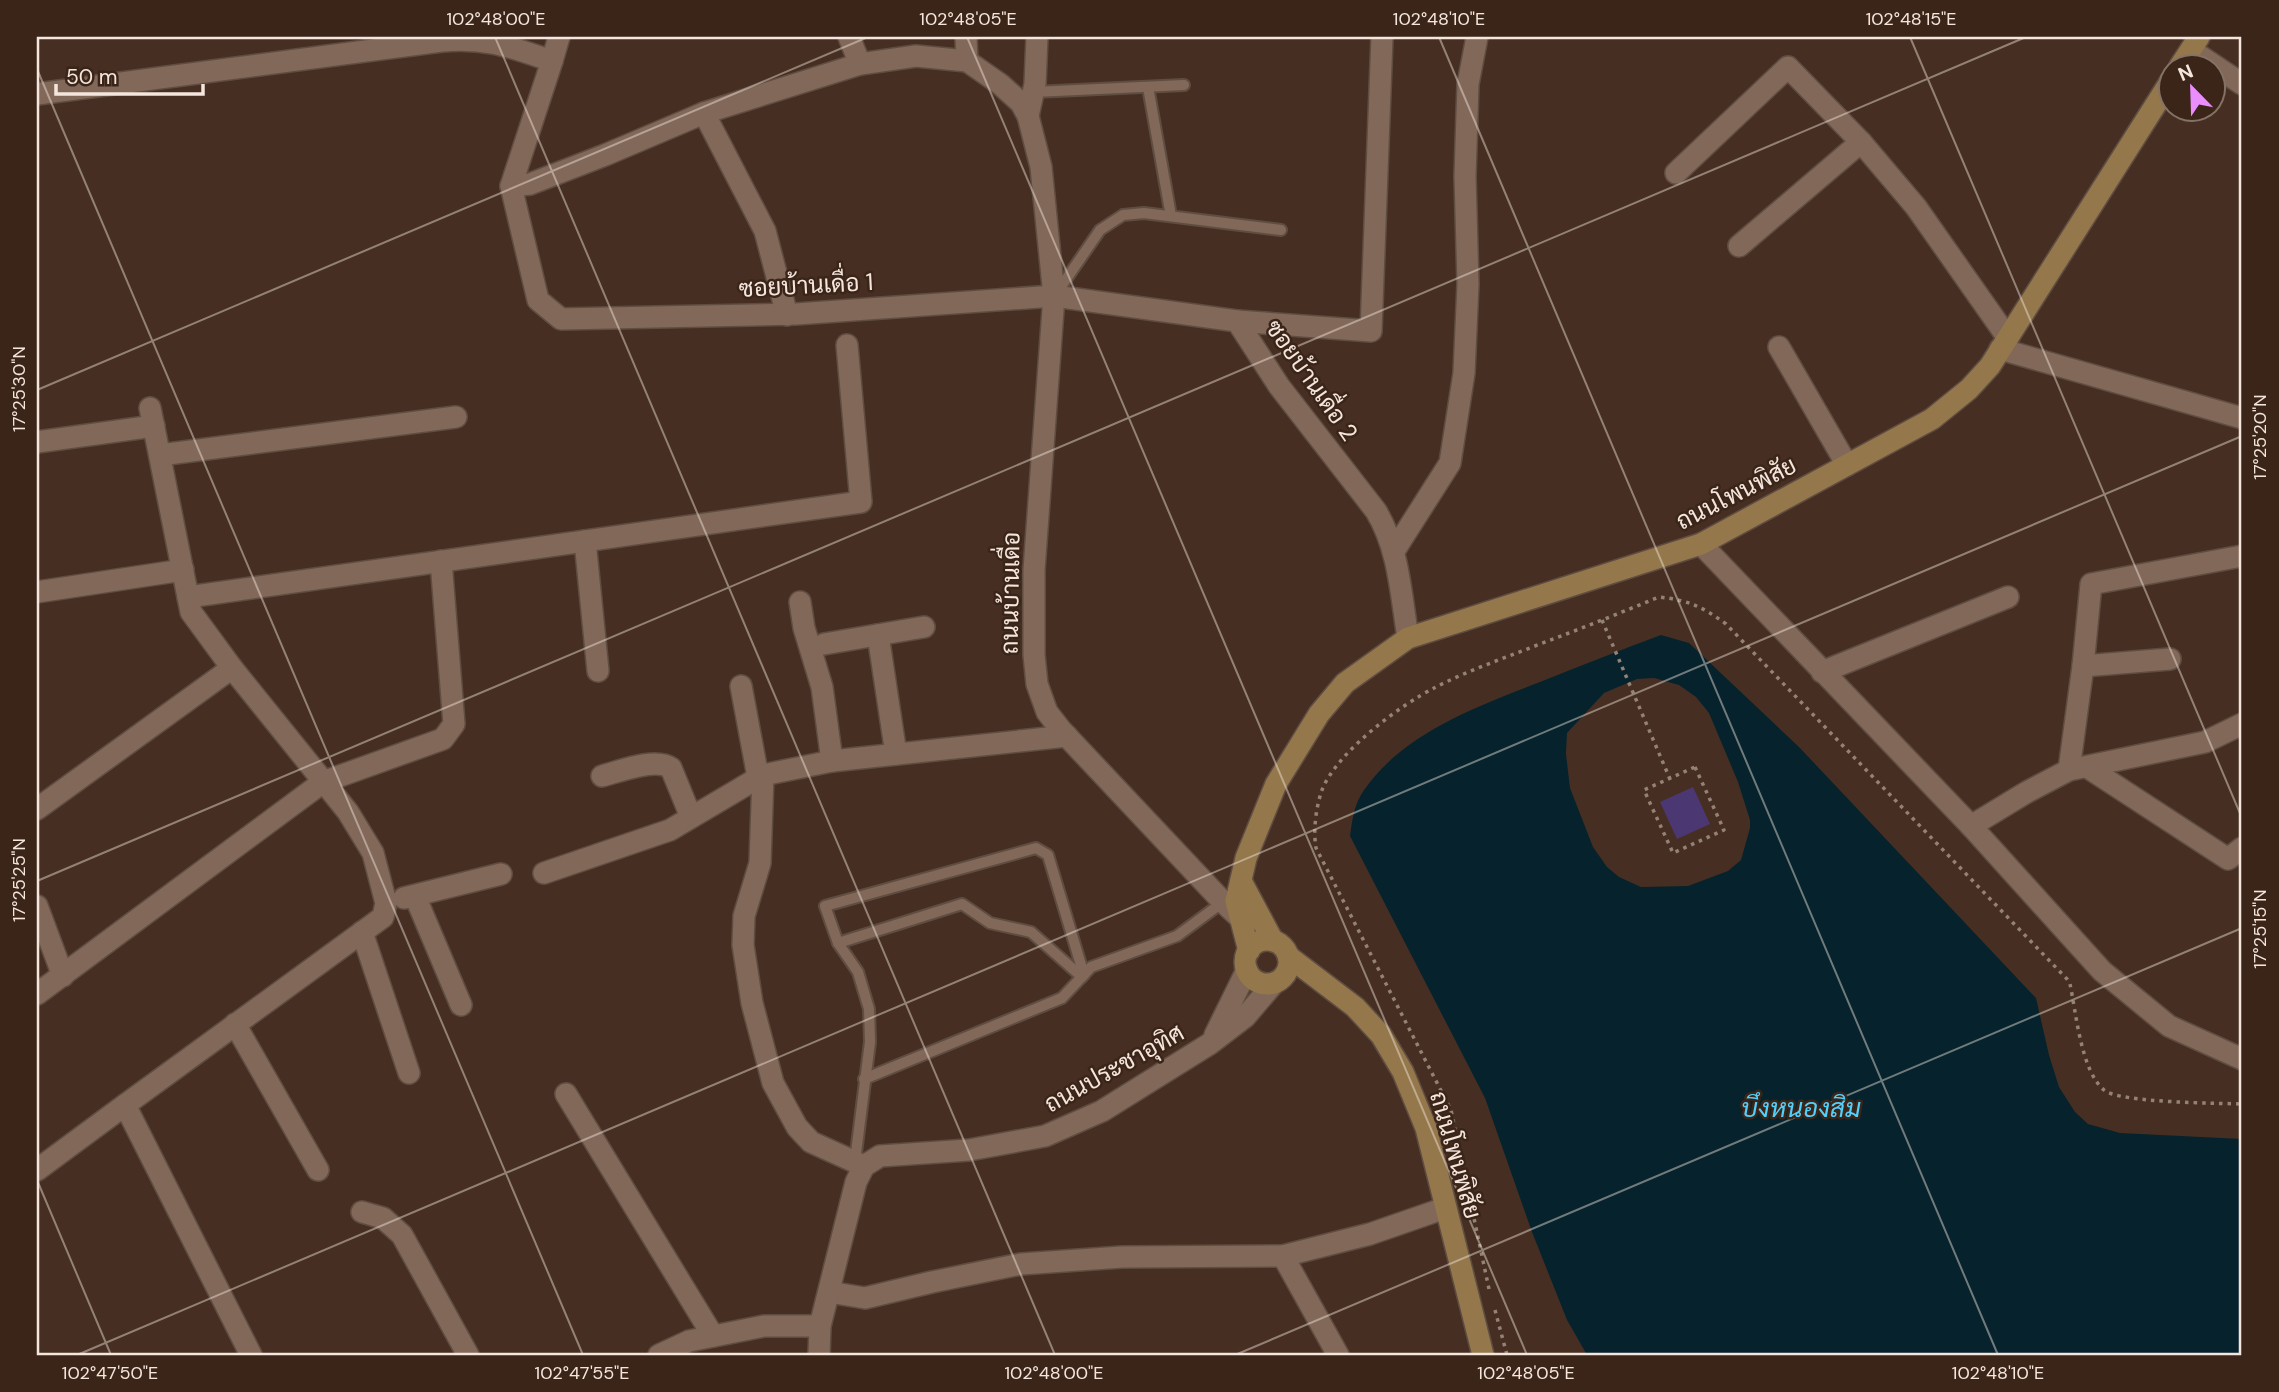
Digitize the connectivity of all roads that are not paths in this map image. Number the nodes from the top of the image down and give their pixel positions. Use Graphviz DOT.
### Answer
graph roads {
  1 [pos="559,37"];
  2 [pos="849,37"];
  3 [pos="966,37"];
  4 [pos="1037,37"];
  5 [pos="1382,37"];
  6 [pos="1478,37"];
  7 [pos="2190,51"];
  8 [pos="552,61"];
  9 [pos="967,61"];
  10 [pos="860,64"];
  11 [pos="2242,84"];
  12 [pos="1184,85"];
  13 [pos="1149,87"];
  14 [pos="1034,92"];
  15 [pos="37,94"];
  16 [pos="2156,106"];
  17 [pos="705,113"];
  18 [pos="1028,116"];
  19 [pos="1861,142"];
  20 [pos="1676,173"];
  21 [pos="511,186"];
  22 [pos="1171,216"];
  23 [pos="1281,230"];
  24 [pos="1739,246"];
  25 [pos="1054,296"];
  26 [pos="787,315"];
  27 [pos="1237,321"];
  28 [pos="2004,344"];
  29 [pos="847,345"];
  30 [pos="1779,347"];
  31 [pos="456,417"];
  32 [pos="2242,418"];
  33 [pos="37,442"];
  34 [pos="160,456"];
  35 [pos="1847,465"];
  36 [pos="585,541"];
  37 [pos="1701,544"];
  38 [pos="1394,551"];
  39 [pos="2242,556"];
  40 [pos="441,561"];
  41 [pos="183,570"];
  42 [pos="37,592"];
  43 [pos="188,597"];
  44 [pos="2008,597"];
  45 [pos="800,602"];
  46 [pos="924,627"];
  47 [pos="877,635"];
  48 [pos="1408,638"];
  49 [pos="824,644"];
  50 [pos="2170,659"];
  51 [pos="2083,666"];
  52 [pos="232,667"];
  53 [pos="598,671"];
  54 [pos="1822,671"];
  55 [pos="741,685"];
  56 [pos="2242,724"];
  57 [pos="1067,736"];
  58 [pos="896,754"];
  59 [pos="832,761"];
  60 [pos="2078,769"];
  61 [pos="602,776"];
  62 [pos="760,776"];
  63 [pos="323,782"];
  64 [pos="37,809"];
  65 [pos="691,817"];
  66 [pos="1971,826"];
  67 [pos="2242,848"];
  68 [pos="544,873"];
  69 [pos="501,874"];
  70 [pos="1241,881"];
  71 [pos="415,895"];
  72 [pos="386,903"];
  73 [pos="37,906"];
  74 [pos="1230,909"];
  75 [pos="362,932"];
  76 [pos="1275,941"];
  77 [pos="838,943"];
  78 [pos="1248,960"];
  79 [pos="63,975"];
  80 [pos="1083,976"];
  81 [pos="1277,981"];
  82 [pos="1337,992"];
  83 [pos="37,995"];
  84 [pos="461,1005"];
  85 [pos="235,1024"];
  86 [pos="1211,1043"];
  87 [pos="2242,1059"];
  88 [pos="409,1073"];
  89 [pos="864,1079"];
  90 [pos="566,1094"];
  91 [pos="125,1105"];
  92 [pos="860,1163"];
  93 [pos="37,1170"];
  94 [pos="318,1170"];
  95 [pos="1445,1208"];
  96 [pos="362,1212"];
  97 [pos="1283,1256"];
  98 [pos="829,1292"];
  99 [pos="713,1336"];
  100 [pos="822,1346"];
  101 [pos="251,1355"];
  102 [pos="468,1355"];
  103 [pos="659,1355"];
  104 [pos="1338,1355"];
  105 [pos="1483,1355"];
  1 -- 8 [label="street"];
  2 -- 10 [label="street"];
  3 -- 9 [label="street"];
  4 -- 14 [label="street"];
  5 -- 27 [label="street"];
  6 -- 38 [label="street"];
  7 -- 11 [label="street"];
  8 -- 15 [label="street"];
  8 -- 21 [label="street"];
  9 -- 10 [label="street"];
  9 -- 18 [label="street"];
  10 -- 17 [label="street"];
  12 -- 13 [label="lane"];
  13 -- 14 [label="lane"];
  13 -- 22 [label="lane"];
  14 -- 18 [label="street"];
  16 -- 28 [label="street, ถนนโพนพิสัย"];
  17 -- 21 [label="street"];
  17 -- 26 [label="street"];
  18 -- 25 [label="street, ถนนบ้านเดื่อ"];
  19 -- 20 [label="street"];
  19 -- 24 [label="street"];
  19 -- 28 [label="street"];
  21 -- 26 [label="street, ซอยบ้านเดื่อ 1"];
  22 -- 23 [label="lane"];
  22 -- 25 [label="lane"];
  25 -- 26 [label="street, ซอยบ้านเดื่อ 1"];
  25 -- 27 [label="street, ซอยบ้านเดื่อ 2"];
  25 -- 57 [label="street, ถนนบ้านเดื่อ"];
  27 -- 38 [label="street, ซอยบ้านเดื่อ 2"];
  28 -- 32 [label="street"];
  28 -- 35 [label="street, ถนนโพนพิสัย"];
  29 -- 36 [label="street"];
  30 -- 35 [label="street"];
  31 -- 34 [label="street"];
  33 -- 34 [label="street"];
  34 -- 41 [label="street"];
  35 -- 37 [label="street, ถนนโพนพิสัย"];
  36 -- 40 [label="street"];
  36 -- 53 [label="street"];
  37 -- 48 [label="street, ถนนโพนพิสัย"];
  37 -- 54 [label="street"];
  38 -- 48 [label="street, ซอยบ้านเดื่อ 2"];
  39 -- 51 [label="street"];
  40 -- 43 [label="street"];
  40 -- 63 [label="street"];
  41 -- 42 [label="street"];
  41 -- 43 [label="street"];
  43 -- 52 [label="street"];
  44 -- 54 [label="street"];
  45 -- 59 [label="street"];
  46 -- 47 [label="street"];
  47 -- 49 [label="street"];
  47 -- 58 [label="street"];
  48 -- 70 [label="street, ถนนโพนพิสัย"];
  50 -- 51 [label="street"];
  51 -- 60 [label="street"];
  52 -- 63 [label="street"];
  52 -- 64 [label="street"];
  54 -- 66 [label="street"];
  55 -- 62 [label="street"];
  56 -- 60 [label="street"];
  57 -- 58 [label="street"];
  57 -- 74 [label="street, ถนนบ้านเดื่อ"];
  58 -- 59 [label="street"];
  59 -- 62 [label="street"];
  60 -- 66 [label="street"];
  60 -- 67 [label="street"];
  61 -- 65 [label="street"];
  62 -- 65 [label="street"];
  62 -- 92 [label="street"];
  63 -- 72 [label="street"];
  63 -- 79 [label="street"];
  65 -- 68 [label="street"];
  66 -- 87 [label="street"];
  69 -- 71 [label="street"];
  70 -- 74 [label="street, ถนนโพนพิสัย"];
  70 -- 76 [label="street"];
  71 -- 72 [label="street"];
  71 -- 84 [label="street"];
  72 -- 75 [label="street"];
  73 -- 79 [label="street"];
  74 -- 76 [label="street, ถนนบ้านเดื่อ"];
  74 -- 78 [label="street"];
  74 -- 80 [label="lane"];
  75 -- 85 [label="street"];
  75 -- 88 [label="street"];
  76 -- 78 [label="street"];
  76 -- 81 [label="street"];
  76 -- 82 [label="street, ถนนโพนพิสัย"];
  77 -- 80 [label="lane"];
  77 -- 80 [label="lane"];
  77 -- 89 [label="lane"];
  78 -- 81 [label="street"];
  78 -- 86 [label="street, ถนนประชาอุทิศ"];
  79 -- 83 [label="street"];
  80 -- 89 [label="lane"];
  81 -- 82 [label="street"];
  81 -- 86 [label="street, ถนนประชาอุทิศ"];
  82 -- 95 [label="street, ถนนโพนพิสัย"];
  85 -- 91 [label="street"];
  85 -- 94 [label="street"];
  86 -- 92 [label="street, ถนนประชาอุทิศ"];
  89 -- 92 [label="lane"];
  90 -- 99 [label="street"];
  91 -- 93 [label="street"];
  91 -- 101 [label="street"];
  92 -- 98 [label="street"];
  95 -- 97 [label="street"];
  95 -- 105 [label="street, ถนนโพนพิสัย"];
  96 -- 102 [label="street"];
  97 -- 98 [label="street"];
  97 -- 104 [label="street"];
  98 -- 100 [label="street"];
  99 -- 100 [label="street"];
  99 -- 103 [label="street"];
}
